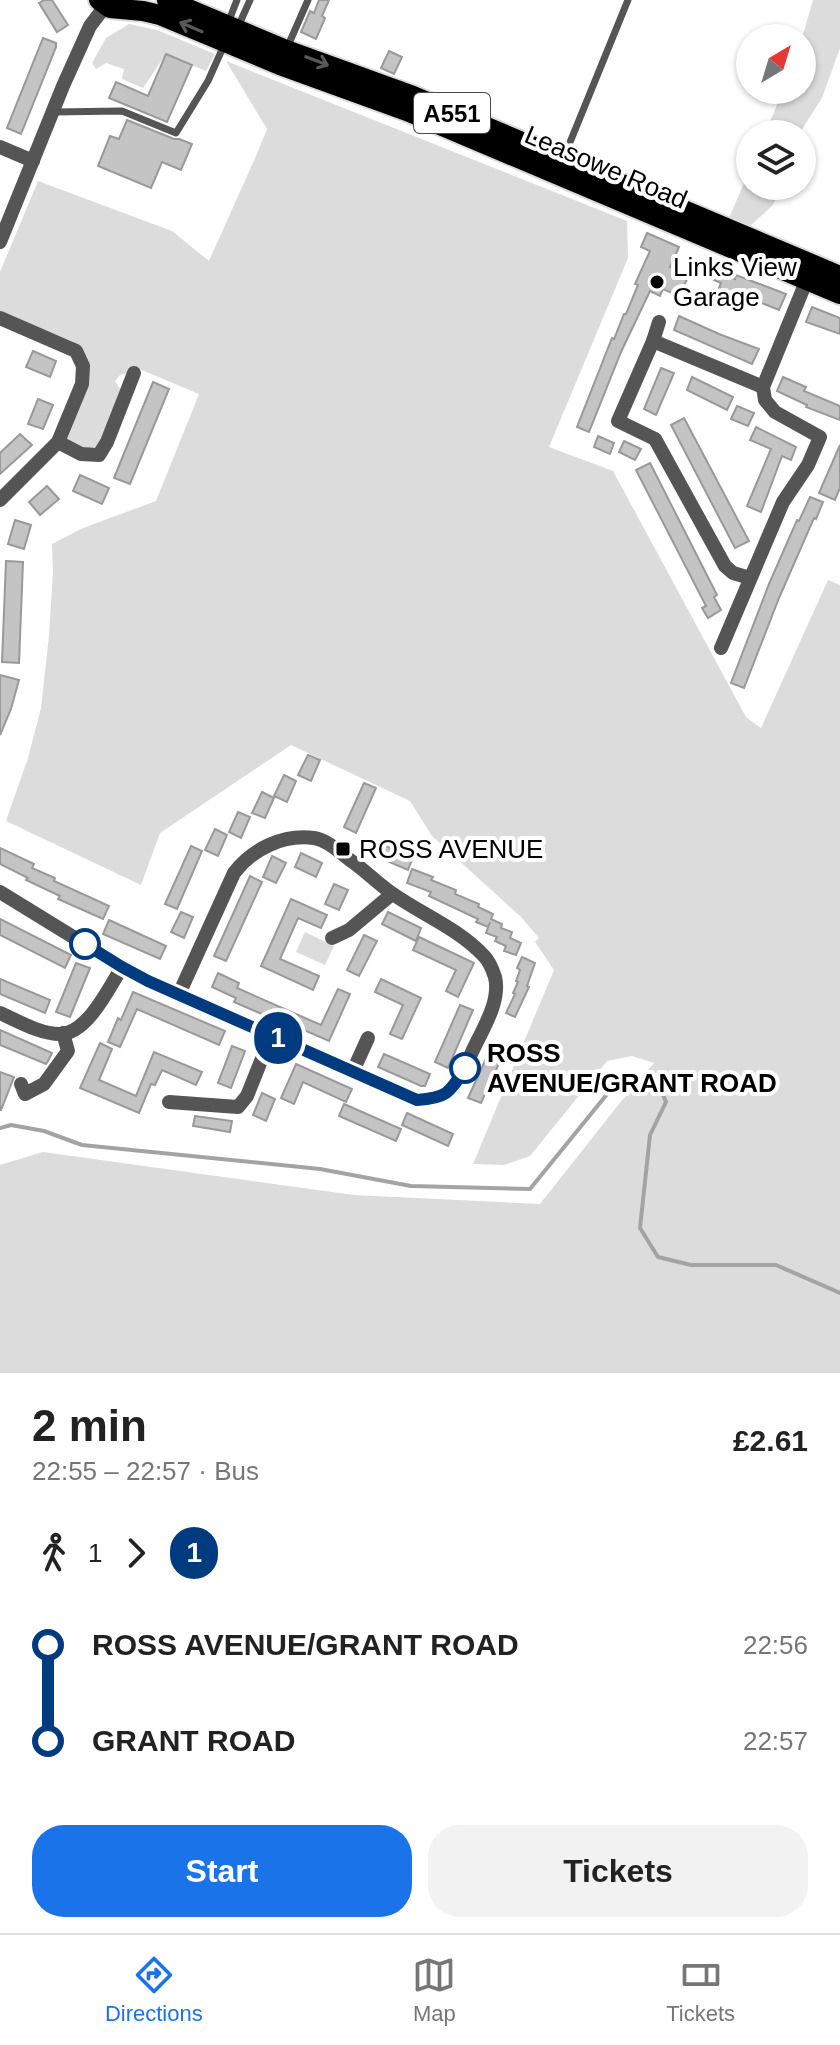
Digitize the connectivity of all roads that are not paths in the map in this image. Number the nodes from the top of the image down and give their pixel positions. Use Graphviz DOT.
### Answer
graph roads {
  1 [pos="167,0"];
  2 [pos="237,0"];
  3 [pos="250,0"];
  4 [pos="308,0"];
  5 [pos="628,0"];
  6 [pos="117,4"];
  7 [pos="230,32"];
  8 [pos="286,50"];
  9 [pos="53,112"];
  10 [pos="0,147"];
  11 [pos="563,159"];
  12 [pos="33,161"];
  13 [pos="0,242"];
  14 [pos="810,272"];
  15 [pos="840,276"];
  16 [pos="840,294"];
  17 [pos="0,318"];
  18 [pos="659,322"];
  19 [pos="653,341"];
  20 [pos="134,373"];
  21 [pos="763,387"];
  22 [pos="58,442"];
  23 [pos="0,500"];
  24 [pos="750,578"];
  25 [pos="721,648"];
  26 [pos="0,892"];
  27 [pos="392,894"];
  28 [pos="332,938"];
  29 [pos="122,967"];
  30 [pos="179,994"];
  31 [pos="0,1013"];
  32 [pos="63,1033"];
  33 [pos="271,1036"];
  34 [pos="368,1038"];
  35 [pos="353,1071"];
  36 [pos="21,1084"];
  37 [pos="169,1102"];
  1 -- 7 [label="main road, Leasowe Road / A551"];
  2 -- 7 [label="lane"];
  3 -- 7 [label="lane"];
  4 -- 8 [label="lane"];
  5 -- 11 [label="lane"];
  7 -- 6 [label="main road, Leasowe Road / A551, one-way"];
  6 -- 9 [label="street"];
  7 -- 8 [label="main road, Leasowe Road / A551"];
  7 -- 9 [label="lane"];
  7 -- 14 [label="main road, Leasowe Road / A551"];
  8 -- 11 [label="main road, Leasowe Road / A551, one-way"];
  9 -- 12 [label="street"];
  10 -- 12 [label="street"];
  11 -- 14 [label="main road, Leasowe Road / A551"];
  12 -- 13 [label="street"];
  14 -- 15 [label="main road, Leasowe Road / A551"];
  14 -- 16 [label="main road, Leasowe Road / A551"];
  14 -- 21 [label="street"];
  17 -- 22 [label="street"];
  18 -- 19 [label="street"];
  19 -- 21 [label="street"];
  19 -- 24 [label="street"];
  20 -- 22 [label="street"];
  21 -- 24 [label="street"];
  22 -- 23 [label="street"];
  24 -- 25 [label="street"];
  26 -- 29 [label="street"];
  27 -- 28 [label="street"];
  27 -- 30 [label="street"];
  27 -- 35 [label="street"];
  29 -- 30 [label="street"];
  29 -- 32 [label="street"];
  30 -- 33 [label="street"];
  31 -- 32 [label="street"];
  32 -- 36 [label="street"];
  33 -- 35 [label="street"];
  33 -- 37 [label="street"];
  34 -- 35 [label="street"];
}
